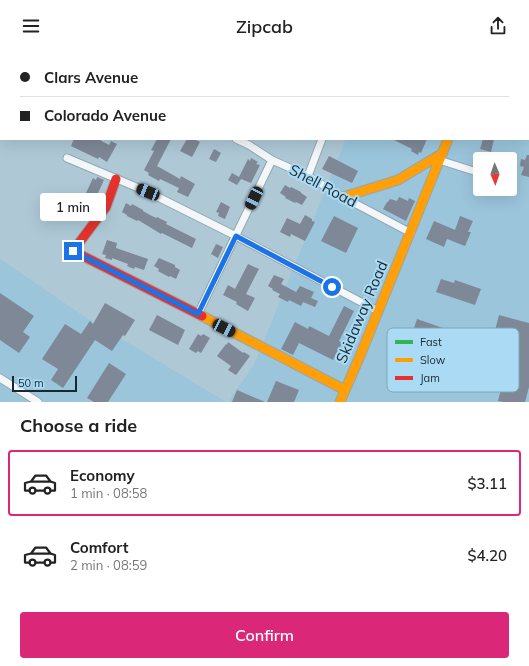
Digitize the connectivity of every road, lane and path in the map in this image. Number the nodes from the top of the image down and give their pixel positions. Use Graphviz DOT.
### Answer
graph roads {
  1 [pos="322,140"];
  2 [pos="448,140"];
  3 [pos="250,142"];
  4 [pos="441,157"];
  5 [pos="68,158"];
  6 [pos="272,160"];
  7 [pos="473,170"];
  8 [pos="308,176"];
  9 [pos="116,179"];
  10 [pos="343,197"];
  11 [pos="411,233"];
  12 [pos="236,236"];
  13 [pos="378,311"];
  14 [pos="198,314"];
  15 [pos="0,378"];
  16 [pos="345,390"];
  17 [pos="38,402"];
  18 [pos="340,402"];
  1 -- 8 [label="street"];
  2 -- 4 [label="street, Skidaway Road"];
  3 -- 6 [label="street, Shell Road"];
  4 -- 7 [label="street"];
  4 -- 10 [label="street"];
  4 -- 11 [label="street, Skidaway Road"];
  5 -- 9 [label="street"];
  6 -- 8 [label="street, Shell Road"];
  6 -- 12 [label="street"];
  8 -- 10 [label="street, Shell Road"];
  9 -- 12 [label="street"];
  9 -- 14 [label="street"];
  10 -- 11 [label="street, Shell Road"];
  11 -- 13 [label="street, Skidaway Road"];
  12 -- 13 [label="street"];
  12 -- 14 [label="street"];
  13 -- 16 [label="street, Skidaway Road"];
  14 -- 16 [label="street"];
  15 -- 17 [label="street"];
  16 -- 18 [label="street, Skidaway Road"];
}
